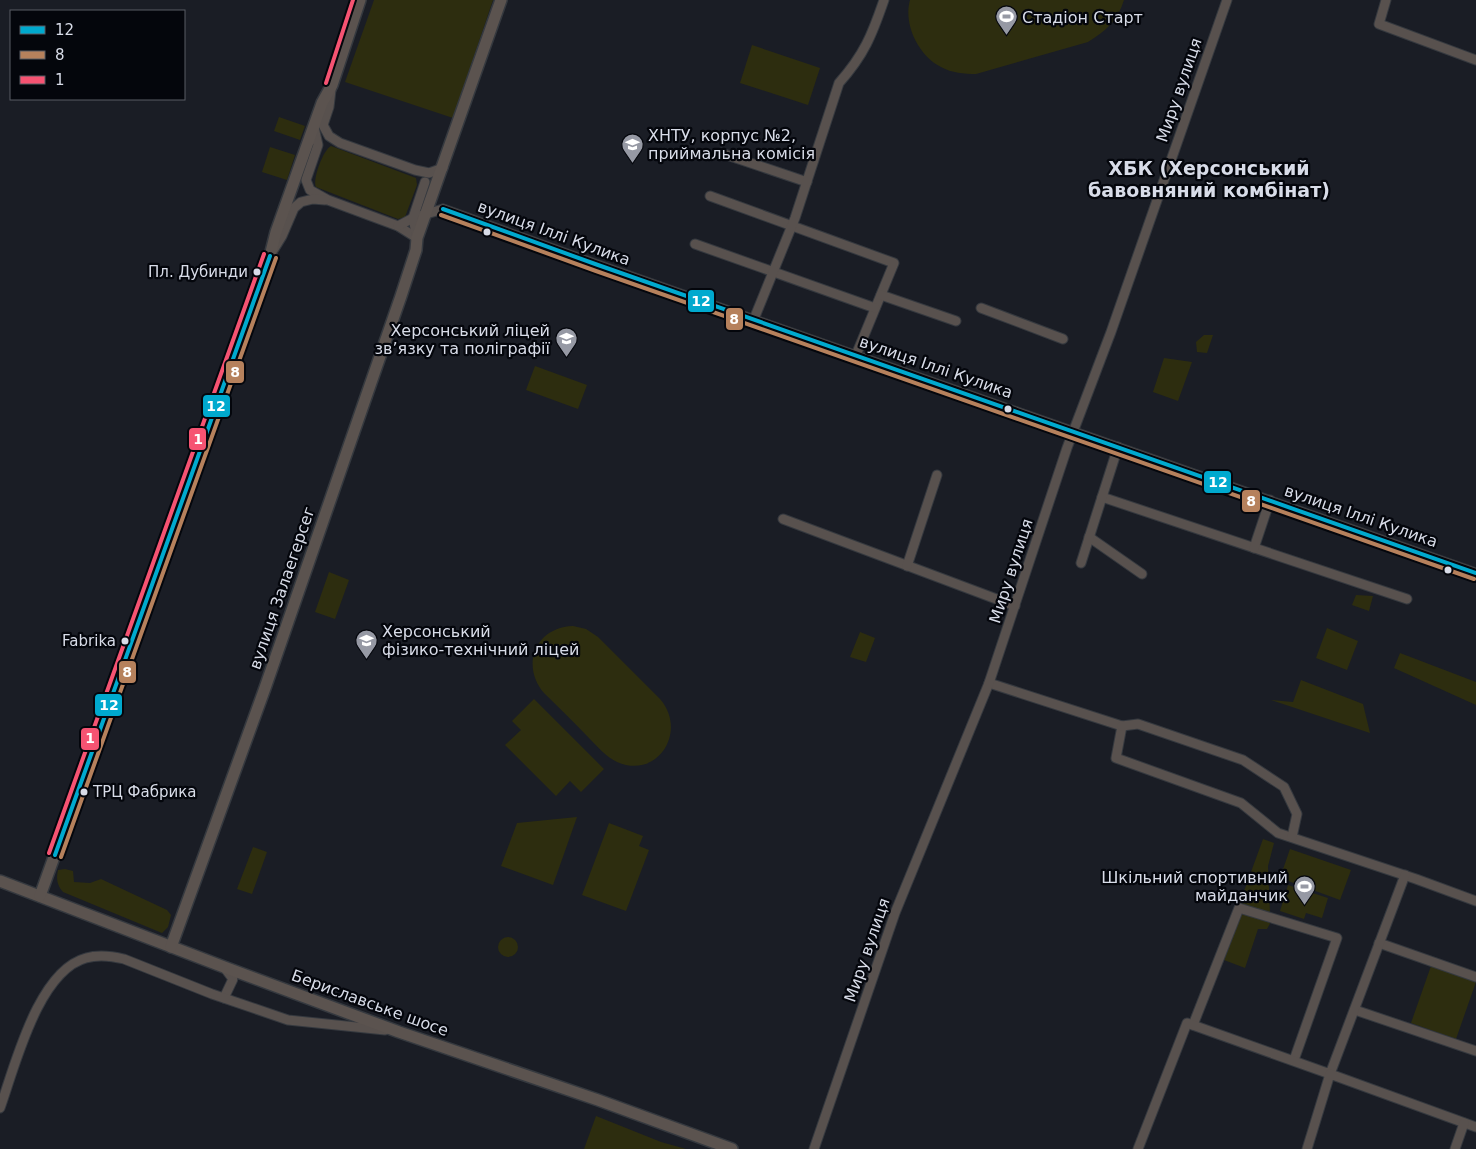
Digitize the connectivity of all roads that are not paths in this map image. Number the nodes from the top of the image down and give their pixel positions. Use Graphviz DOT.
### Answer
graph roads {
  1 [pos="360,0"];
  2 [pos="501,0"];
  3 [pos="884,0"];
  4 [pos="1227,0"];
  5 [pos="1386,0"];
  6 [pos="1476,60"];
  7 [pos="332,85"];
  8 [pos="314,127"];
  9 [pos="340,142"];
  10 [pos="318,145"];
  11 [pos="305,153"];
  12 [pos="721,153"];
  13 [pos="443,168"];
  14 [pos="415,170"];
  15 [pos="425,182"];
  16 [pos="806,182"];
  17 [pos="433,193"];
  18 [pos="710,196"];
  19 [pos="328,200"];
  20 [pos="443,209"];
  21 [pos="426,214"];
  22 [pos="413,218"];
  23 [pos="398,226"];
  24 [pos="792,226"];
  25 [pos="417,238"];
  26 [pos="695,244"];
  27 [pos="270,256"];
  28 [pos="773,273"];
  29 [pos="881,295"];
  30 [pos="876,308"];
  31 [pos="981,308"];
  32 [pos="754,319"];
  33 [pos="956,321"];
  34 [pos="1063,339"];
  35 [pos="856,355"];
  36 [pos="1074,432"];
  37 [pos="1118,447"];
  38 [pos="937,475"];
  39 [pos="1102,497"];
  40 [pos="1270,500"];
  41 [pos="783,519"];
  42 [pos="1089,537"];
  43 [pos="1254,548"];
  44 [pos="1081,563"];
  45 [pos="907,566"];
  46 [pos="1476,573"];
  47 [pos="1142,574"];
  48 [pos="1407,599"];
  49 [pos="1015,606"];
  50 [pos="989,683"];
  51 [pos="1122,726"];
  52 [pos="1292,837"];
  53 [pos="1405,875"];
  54 [pos="0,881"];
  55 [pos="40,896"];
  56 [pos="1476,901"];
  57 [pos="1379,943"];
  58 [pos="171,947"];
  59 [pos="224,967"];
  60 [pos="1476,977"];
  61 [pos="224,998"];
  62 [pos="1355,1010"];
  63 [pos="1190,1024"];
  64 [pos="399,1032"];
  65 [pos="1476,1051"];
  66 [pos="1294,1060"];
  67 [pos="1330,1074"];
  68 [pos="0,1108"];
  69 [pos="1464,1123"];
  70 [pos="1476,1127"];
  71 [pos="732,1149"];
  72 [pos="814,1149"];
  73 [pos="1138,1149"];
  74 [pos="1306,1149"];
  75 [pos="1455,1149"];
  1 -- 7 [label="main road"];
  2 -- 13 [label="main road"];
  3 -- 16 [label="street"];
  4 -- 36 [label="street, Миру вулиця"];
  5 -- 6 [label="street"];
  7 -- 8 [label="main road"];
  7 -- 9 [label="street"];
  8 -- 10 [label="street"];
  8 -- 11 [label="main road"];
  9 -- 10 [label="street"];
  9 -- 14 [label="street"];
  10 -- 11 [label="street"];
  10 -- 19 [label="street"];
  11 -- 27 [label="main road"];
  12 -- 16 [label="street"];
  13 -- 14 [label="street"];
  13 -- 17 [label="main road, вулиця Залаегерсег"];
  14 -- 15 [label="street"];
  15 -- 17 [label="street"];
  15 -- 22 [label="street"];
  16 -- 24 [label="street"];
  17 -- 20 [label="street"];
  17 -- 21 [label="main road, вулиця Залаегерсег"];
  18 -- 24 [label="street"];
  19 -- 23 [label="street"];
  19 -- 27 [label="street"];
  20 -- 21 [label="street"];
  20 -- 32 [label="street, вулиця Іллі Кулика"];
  21 -- 22 [label="street"];
  21 -- 25 [label="main road, вулиця Залаегерсег"];
  22 -- 23 [label="street"];
  22 -- 25 [label="street"];
  23 -- 25 [label="street"];
  24 -- 28 [label="street"];
  24 -- 29 [label="street"];
  25 -- 58 [label="main road, вулиця Залаегерсег"];
  26 -- 28 [label="street"];
  27 -- 55 [label="main road"];
  28 -- 30 [label="street"];
  28 -- 32 [label="street"];
  29 -- 30 [label="street"];
  29 -- 33 [label="street"];
  30 -- 35 [label="street"];
  31 -- 34 [label="street"];
  32 -- 35 [label="street, вулиця Іллі Кулика"];
  35 -- 36 [label="street, вулиця Іллі Кулика"];
  36 -- 37 [label="street, вулиця Іллі Кулика"];
  36 -- 49 [label="street, Миру вулиця"];
  37 -- 39 [label="street"];
  37 -- 40 [label="street, вулиця Іллі Кулика"];
  38 -- 45 [label="street"];
  39 -- 42 [label="street"];
  39 -- 43 [label="street"];
  40 -- 43 [label="street"];
  40 -- 46 [label="street, вулиця Іллі Кулика"];
  41 -- 45 [label="street"];
  42 -- 44 [label="street"];
  42 -- 47 [label="street"];
  43 -- 48 [label="street"];
  45 -- 49 [label="street"];
  49 -- 50 [label="street, Миру вулиця"];
  50 -- 51 [label="street"];
  50 -- 72 [label="street, Миру вулиця"];
  51 -- 52 [label="street"];
  51 -- 52 [label="street"];
  52 -- 53 [label="street"];
  53 -- 56 [label="street"];
  53 -- 57 [label="street"];
  54 -- 55 [label="main road, Бериславське шосе"];
  55 -- 58 [label="main road, Бериславське шосе"];
  57 -- 60 [label="street"];
  57 -- 62 [label="street"];
  58 -- 59 [label="main road, Бериславське шосе"];
  59 -- 61 [label="street"];
  59 -- 64 [label="main road, Бериславське шосе"];
  61 -- 64 [label="street"];
  61 -- 68 [label="street"];
  62 -- 65 [label="street"];
  62 -- 67 [label="street"];
  63 -- 66 [label="street"];
  63 -- 66 [label="street"];
  63 -- 73 [label="street"];
  64 -- 71 [label="main road, Бериславське шосе"];
  66 -- 67 [label="street"];
  67 -- 69 [label="street"];
  67 -- 74 [label="street"];
  69 -- 70 [label="street"];
  69 -- 75 [label="street"];
}
